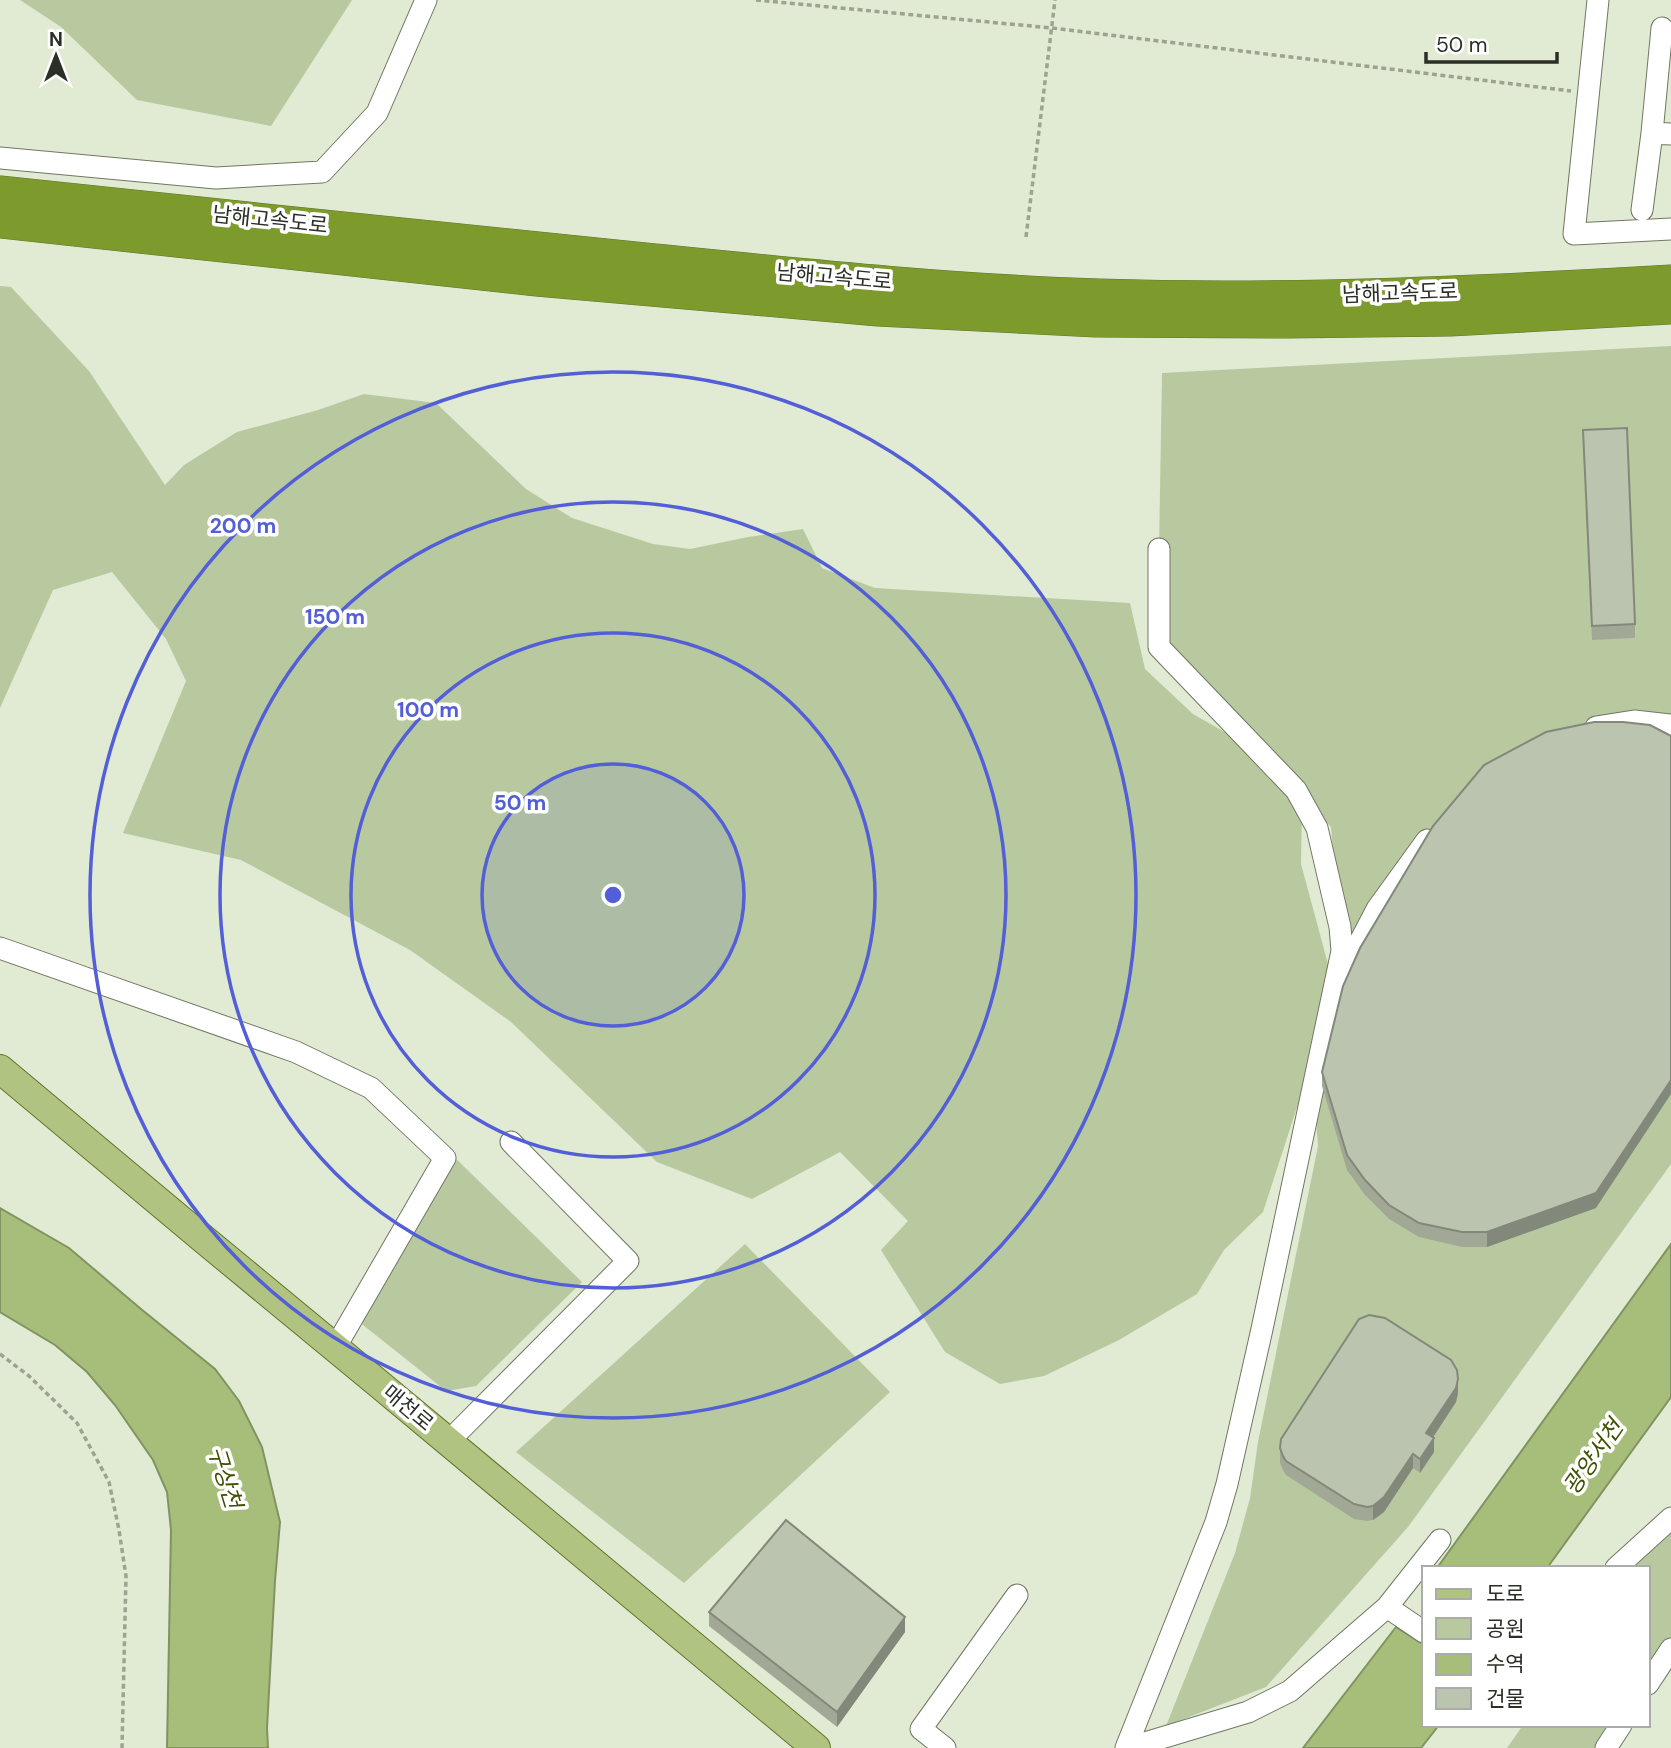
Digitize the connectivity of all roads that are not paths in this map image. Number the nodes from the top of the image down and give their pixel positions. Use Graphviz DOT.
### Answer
graph roads {
  1 [pos="426,0"];
  2 [pos="1598,0"];
  3 [pos="1662,28"];
  4 [pos="1662,134"];
  5 [pos="0,158"];
  6 [pos="0,191"];
  7 [pos="1642,210"];
  8 [pos="0,222"];
  9 [pos="1671,229"];
  10 [pos="1671,281"];
  11 [pos="1671,308"];
  12 [pos="1159,549"];
  13 [pos="1671,725"];
  14 [pos="1572,732"];
  15 [pos="1438,826"];
  16 [pos="0,948"];
  17 [pos="1335,990"];
  18 [pos="0,1069"];
  19 [pos="511,1142"];
  20 [pos="335,1348"];
  21 [pos="448,1442"];
  22 [pos="1671,1518"];
  23 [pos="1440,1540"];
  24 [pos="1618,1566"];
  25 [pos="1017,1595"];
  26 [pos="1387,1607"];
  27 [pos="1422,1631"];
  28 [pos="1671,1649"];
  29 [pos="1650,1681"];
  30 [pos="1620,1727"];
  31 [pos="816,1748"];
  32 [pos="945,1748"];
  33 [pos="1127,1748"];
  34 [pos="1606,1748"];
  1 -- 5 [label="street"];
  2 -- 9 [label="street"];
  3 -- 4 [label="street"];
  4 -- 7 [label="street"];
  6 -- 10 [label="highway, 남해고속도로"];
  8 -- 11 [label="highway, 남해고속도로"];
  12 -- 17 [label="street"];
  13 -- 14 [label="street"];
  15 -- 17 [label="street"];
  16 -- 20 [label="street"];
  17 -- 33 [label="street"];
  18 -- 20 [label="main road, 매천로"];
  19 -- 21 [label="street"];
  20 -- 21 [label="main road, 매천로"];
  21 -- 31 [label="main road, 매천로"];
  22 -- 24 [label="street"];
  23 -- 26 [label="street"];
  25 -- 32 [label="street"];
  26 -- 27 [label="street"];
  26 -- 33 [label="street"];
  28 -- 29 [label="street"];
  30 -- 34 [label="street"];
}
